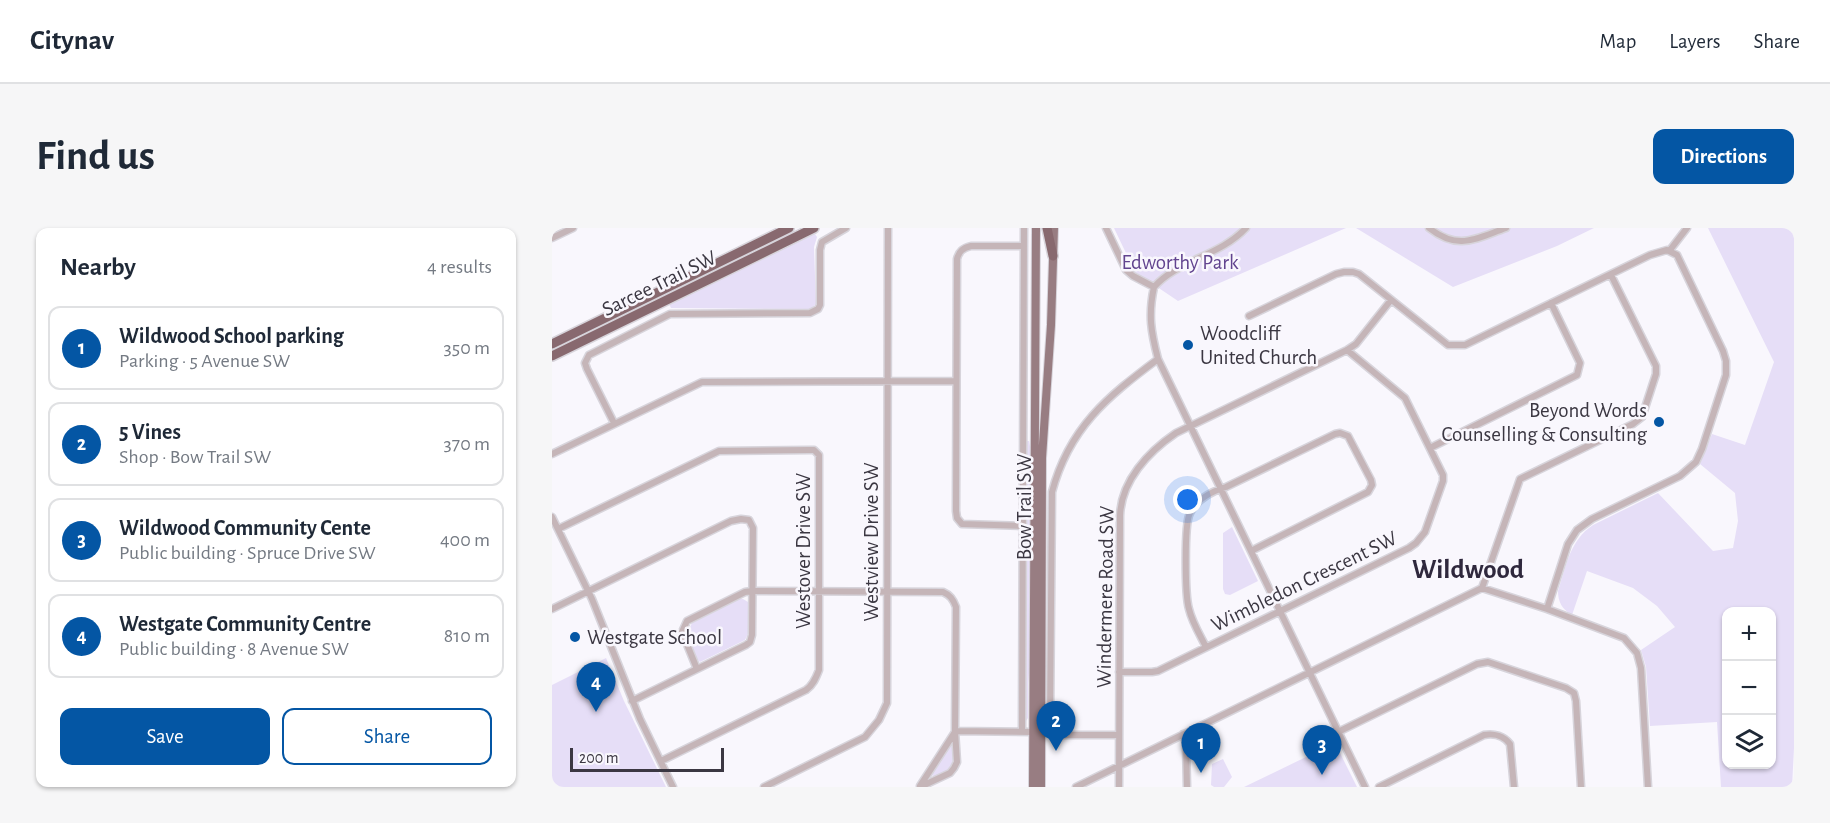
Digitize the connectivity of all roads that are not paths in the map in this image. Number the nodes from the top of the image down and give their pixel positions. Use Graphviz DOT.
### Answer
graph roads {
  1 [pos="573,228"];
  2 [pos="789,228"];
  3 [pos="814,228"];
  4 [pos="846,228"];
  5 [pos="888,228"];
  6 [pos="1024,228"];
  7 [pos="1036,228"];
  8 [pos="1047,228"];
  9 [pos="1054,228"];
  10 [pos="1106,228"];
  11 [pos="1246,228"];
  12 [pos="1429,228"];
  13 [pos="1506,228"];
  14 [pos="1687,228"];
  15 [pos="552,238"];
  16 [pos="1023,246"];
  17 [pos="1670,250"];
  18 [pos="1053,256"];
  19 [pos="1611,275"];
  20 [pos="1154,287"];
  21 [pos="1392,300"];
  22 [pos="1551,303"];
  23 [pos="1250,316"];
  24 [pos="552,344"];
  25 [pos="1347,350"];
  26 [pos="552,356"];
  27 [pos="1158,359"];
  28 [pos="1035,376"];
  29 [pos="1046,379"];
  30 [pos="888,380"];
  31 [pos="956,381"];
  32 [pos="614,423"];
  33 [pos="1191,425"];
  34 [pos="1430,448"];
  35 [pos="552,453"];
  36 [pos="1221,489"];
  37 [pos="552,517"];
  38 [pos="1023,526"];
  39 [pos="558,529"];
  40 [pos="1251,551"];
  41 [pos="1482,588"];
  42 [pos="588,591"];
  43 [pos="752,591"];
  44 [pos="819,591"];
  45 [pos="887,591"];
  46 [pos="552,609"];
  47 [pos="1547,609"];
  48 [pos="1280,610"];
  49 [pos="1206,647"];
  50 [pos="697,669"];
  51 [pos="1119,672"];
  52 [pos="1310,672"];
  53 [pos="632,701"];
  54 [pos="955,731"];
  55 [pos="1022,732"];
  56 [pos="1033,732"];
  57 [pos="1338,732"];
  58 [pos="1183,734"];
  59 [pos="1119,735"];
  60 [pos="661,761"];
  61 [pos="1120,765"];
  62 [pos="1084,785"];
  63 [pos="674,787"];
  64 [pos="764,787"];
  65 [pos="920,787"];
  66 [pos="1033,787"];
  67 [pos="1041,787"];
  68 [pos="1076,787"];
  69 [pos="1119,787"];
  70 [pos="1187,787"];
  71 [pos="1365,787"];
  72 [pos="1380,787"];
  73 [pos="1514,787"];
  74 [pos="1581,787"];
  75 [pos="1648,787"];
  1 -- 15 [label="street"];
  2 -- 24 [label="highway, Sarcee Trail SW"];
  3 -- 26 [label="highway, Sarcee Trail SW"];
  4 -- 32 [label="street"];
  5 -- 30 [label="street, Westview Drive SW"];
  6 -- 16 [label="street"];
  7 -- 28 [label="main road, Bow Trail SW"];
  8 -- 18 [label="highway"];
  9 -- 18 [label="main road, Bow Trail SW"];
  10 -- 20 [label="street"];
  11 -- 20 [label="street"];
  12 -- 13 [label="street"];
  14 -- 17 [label="street"];
  16 -- 31 [label="street"];
  16 -- 38 [label="street"];
  17 -- 19 [label="street"];
  17 -- 47 [label="street"];
  18 -- 29 [label="main road, Bow Trail SW"];
  19 -- 22 [label="street"];
  19 -- 41 [label="street"];
  20 -- 27 [label="street"];
  21 -- 22 [label="street"];
  21 -- 23 [label="street"];
  21 -- 25 [label="street, Windermere Road SW"];
  22 -- 34 [label="street"];
  25 -- 33 [label="street, Windermere Road SW"];
  25 -- 34 [label="street, Wimbledon Crescent SW"];
  27 -- 33 [label="street"];
  27 -- 59 [label="street"];
  28 -- 29 [label="main road"];
  28 -- 56 [label="main road, Bow Trail SW"];
  29 -- 67 [label="main road, Bow Trail SW"];
  30 -- 31 [label="street"];
  30 -- 32 [label="street"];
  30 -- 45 [label="street, Westview Drive SW"];
  31 -- 38 [label="street"];
  32 -- 35 [label="street"];
  33 -- 36 [label="street"];
  33 -- 51 [label="street, Windermere Road SW"];
  34 -- 48 [label="street, Wimbledon Crescent SW"];
  36 -- 40 [label="street"];
  36 -- 40 [label="street"];
  36 -- 49 [label="street"];
  37 -- 39 [label="street"];
  38 -- 55 [label="street"];
  39 -- 42 [label="street"];
  39 -- 44 [label="street, Westover Drive SW"];
  40 -- 48 [label="street"];
  41 -- 47 [label="street"];
  41 -- 52 [label="street"];
  42 -- 43 [label="street"];
  42 -- 46 [label="street"];
  42 -- 53 [label="street"];
  43 -- 44 [label="street"];
  43 -- 50 [label="street"];
  43 -- 50 [label="street"];
  44 -- 45 [label="street"];
  44 -- 60 [label="street, Westover Drive SW"];
  45 -- 54 [label="street"];
  45 -- 64 [label="street, Westview Drive SW"];
  47 -- 75 [label="street"];
  48 -- 49 [label="street, Wimbledon Crescent SW"];
  48 -- 52 [label="street"];
  49 -- 51 [label="street, Wimbledon Crescent SW"];
  50 -- 53 [label="street"];
  51 -- 59 [label="street, Windermere Road SW"];
  52 -- 57 [label="street"];
  52 -- 58 [label="street"];
  53 -- 60 [label="street"];
  54 -- 55 [label="street"];
  54 -- 65 [label="street"];
  54 -- 65 [label="street"];
  55 -- 56 [label="street"];
  56 -- 66 [label="main road, Bow Trail SW"];
  57 -- 71 [label="street"];
  57 -- 74 [label="street"];
  58 -- 61 [label="street"];
  58 -- 70 [label="street"];
  59 -- 61 [label="street, Windermere Road SW"];
  60 -- 63 [label="street"];
  61 -- 62 [label="street"];
  61 -- 69 [label="street, Windermere Road SW"];
  62 -- 68 [label="street"];
  72 -- 73 [label="street"];
}
